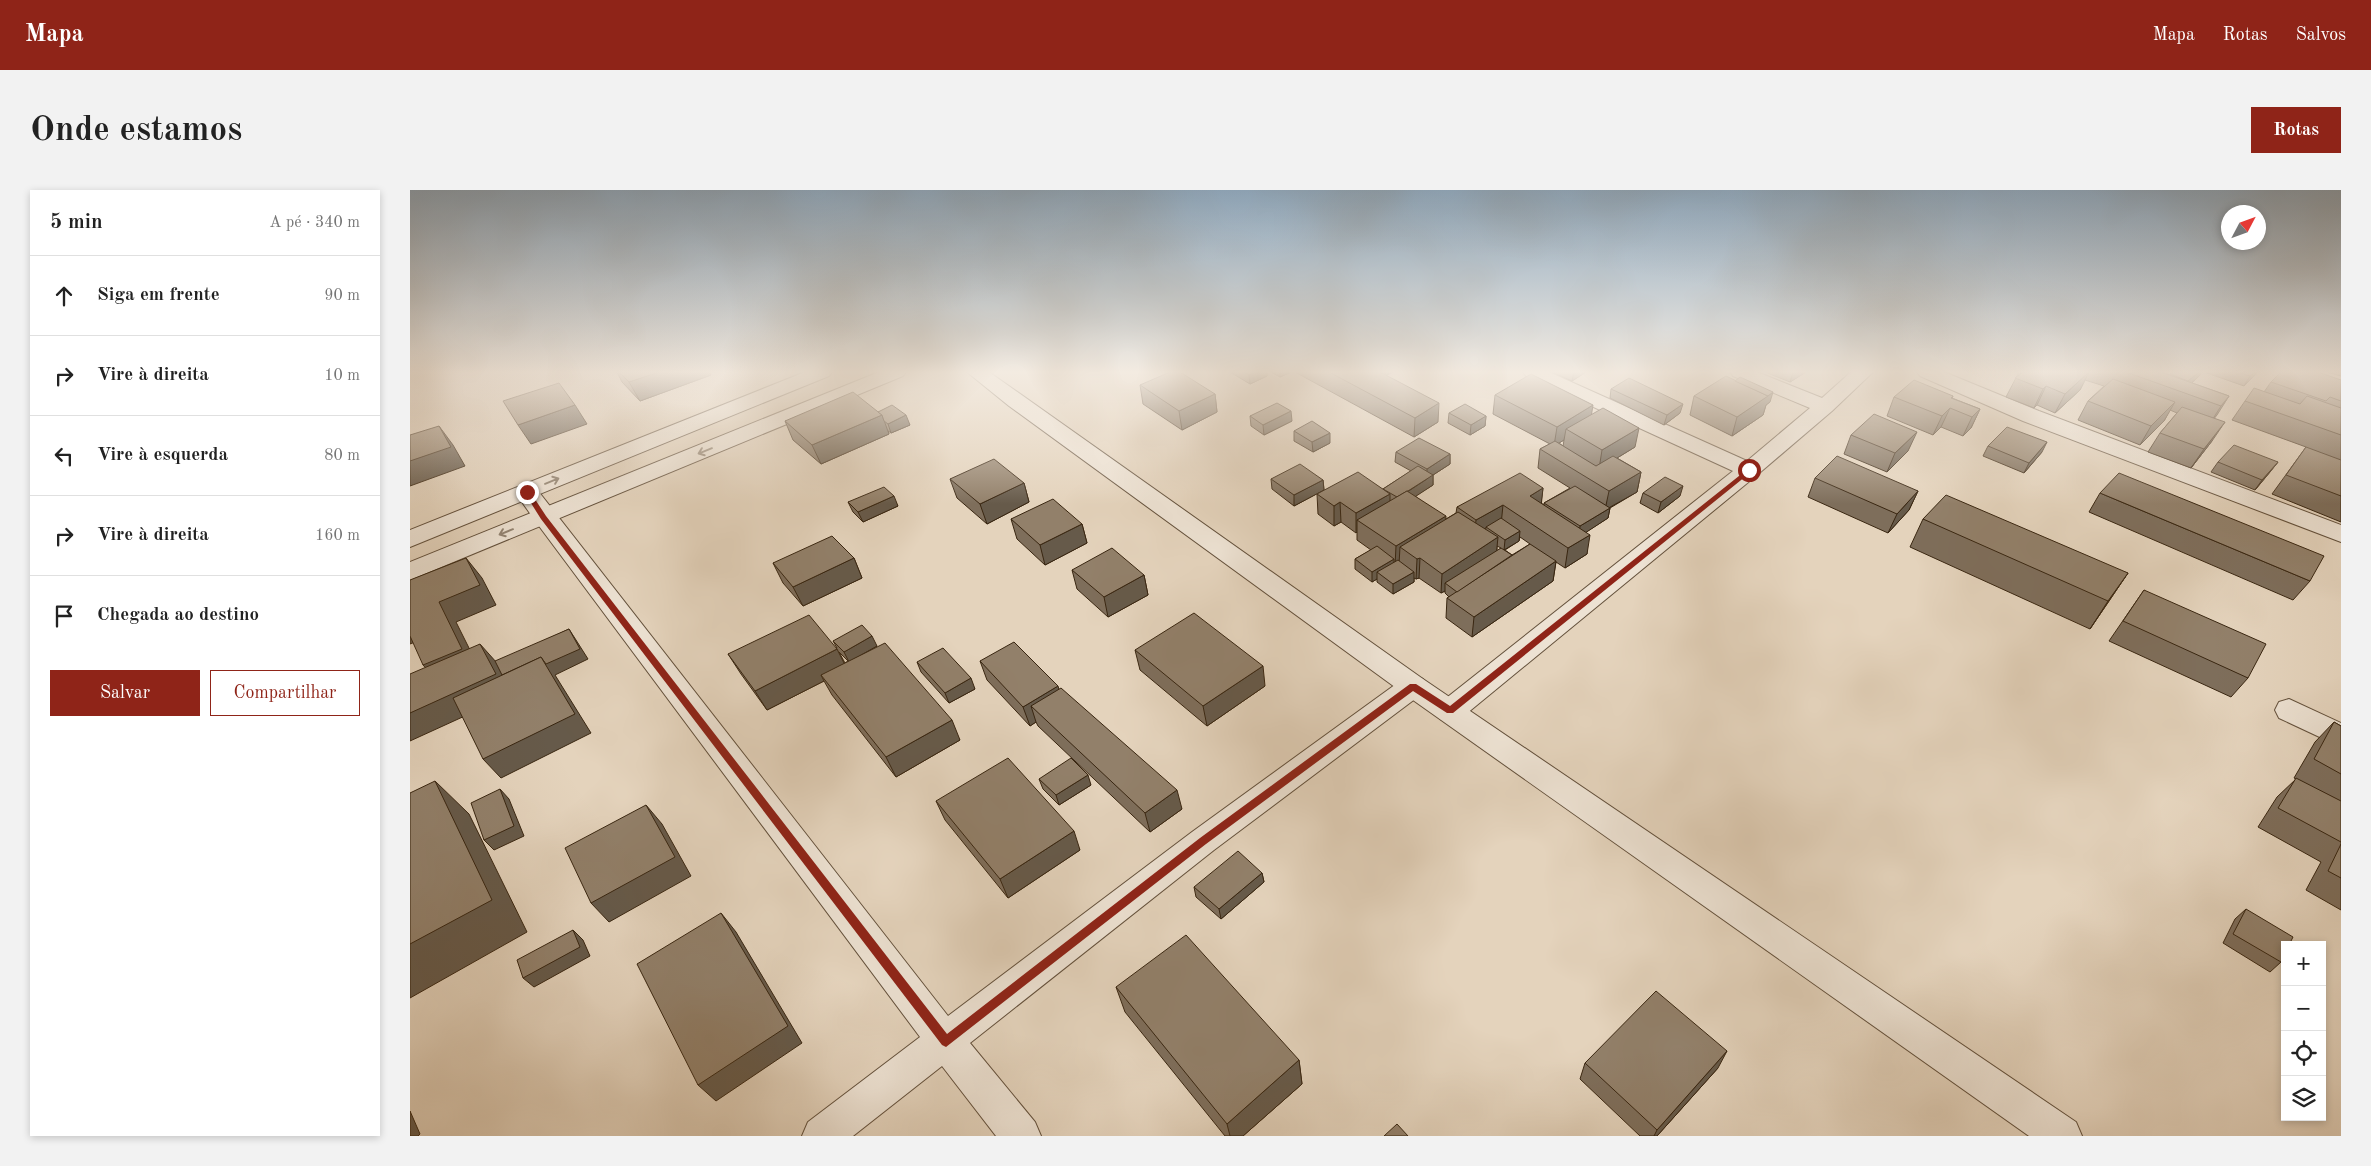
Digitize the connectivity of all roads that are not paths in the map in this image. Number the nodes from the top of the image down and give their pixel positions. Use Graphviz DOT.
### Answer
graph roads {
  1 [pos="713,416"];
  2 [pos="789,416"];
  3 [pos="1036,416"];
  4 [pos="1630,416"];
  5 [pos="1815,416"];
  6 [pos="2030,416"];
  7 [pos="1749,470"];
  8 [pos="527,492"];
  9 [pos="544,517"];
  10 [pos="2341,534"];
  11 [pos="410,539"];
  12 [pos="410,572"];
  13 [pos="1413,686"];
  14 [pos="2289,710"];
  15 [pos="1450,711"];
  16 [pos="2341,736"];
  17 [pos="946,1042"];
  18 [pos="822,1136"];
  19 [pos="1021,1136"];
  20 [pos="2062,1136"];
  8 -- 1 [label="street, one-way"];
  2 -- 9 [label="street, one-way"];
  3 -- 13 [label="street"];
  4 -- 7 [label="street"];
  5 -- 7 [label="street"];
  6 -- 10 [label="street"];
  7 -- 15 [label="street"];
  8 -- 9 [label="street"];
  8 -- 11 [label="street"];
  9 -- 12 [label="street, one-way"];
  9 -- 17 [label="street"];
  13 -- 15 [label="street"];
  13 -- 17 [label="street"];
  14 -- 16 [label="street"];
  15 -- 20 [label="street"];
  17 -- 18 [label="street"];
  17 -- 19 [label="street"];
}
